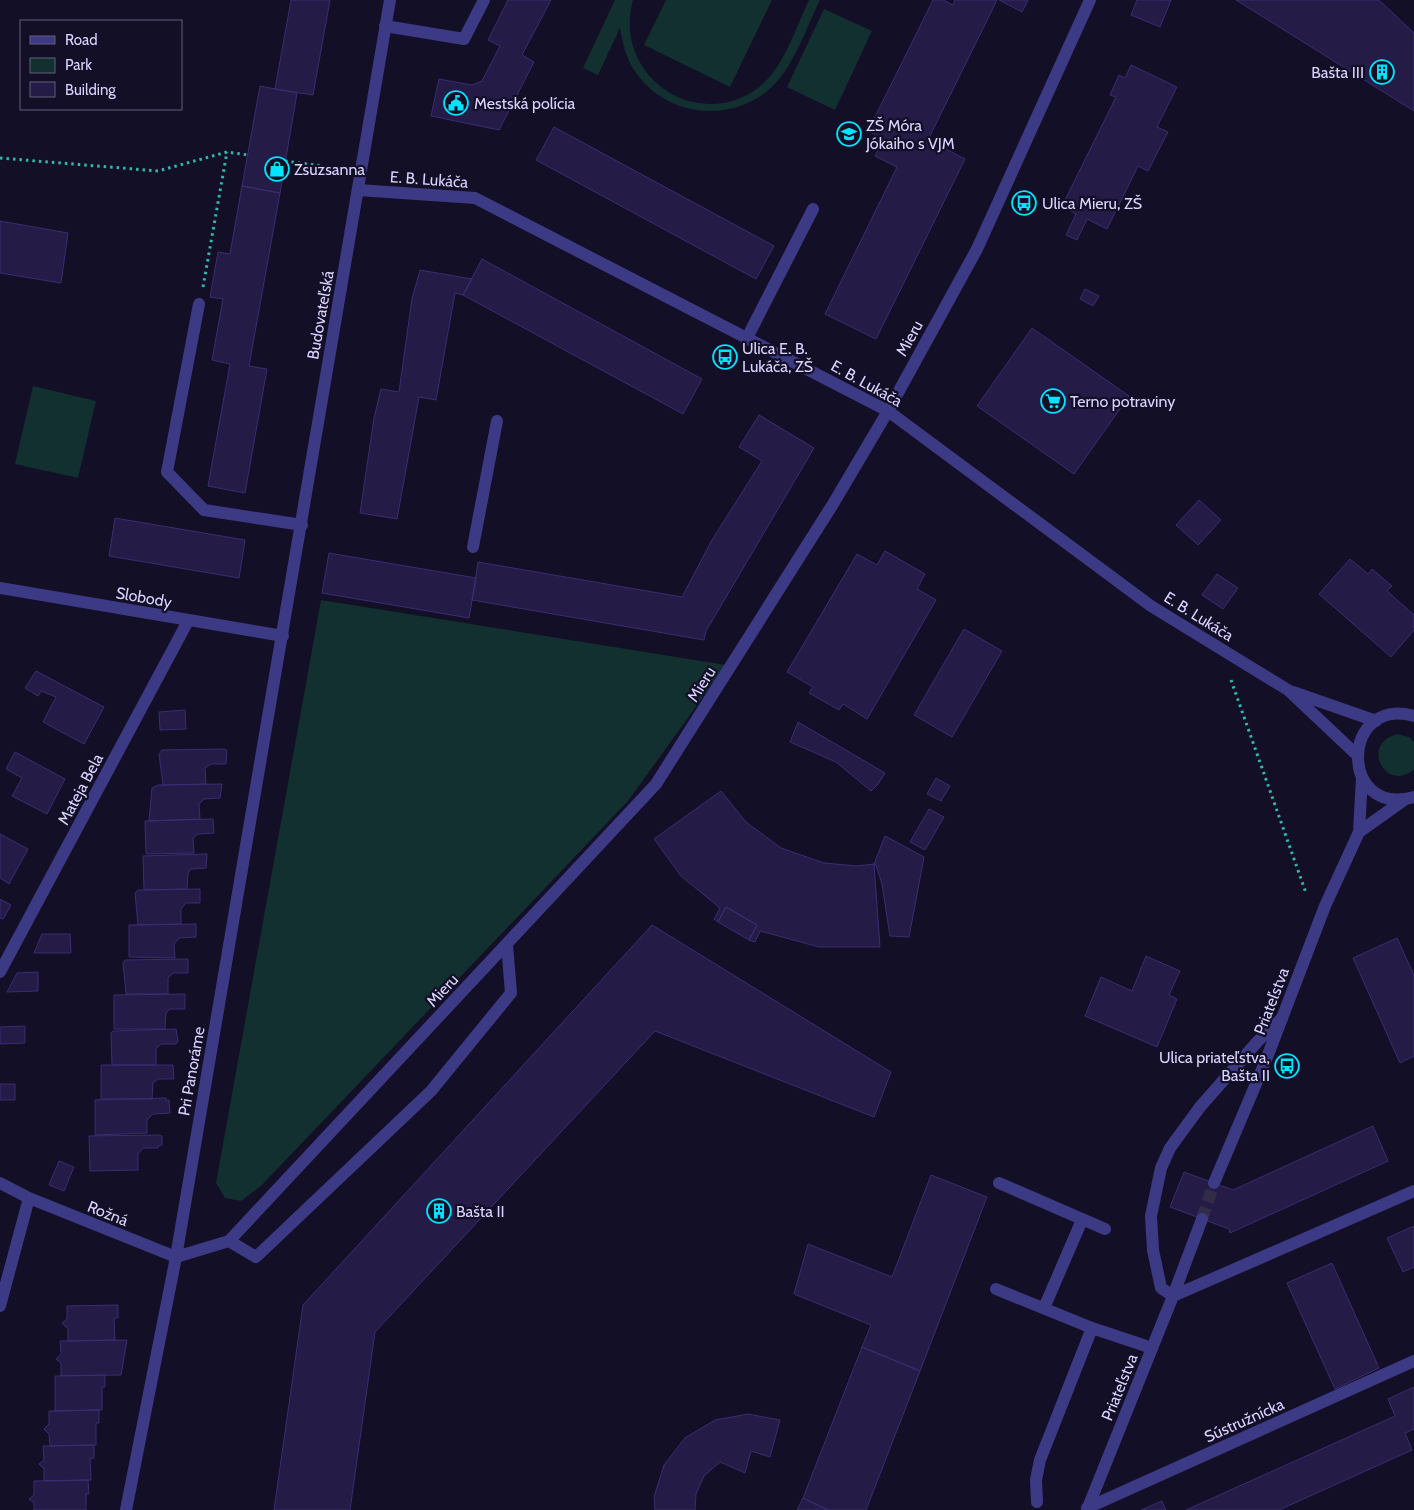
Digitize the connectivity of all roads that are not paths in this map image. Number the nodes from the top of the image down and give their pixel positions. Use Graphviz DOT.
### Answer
graph roads {
  1 [pos="390,0"];
  2 [pos="484,0"];
  3 [pos="1090,0"];
  4 [pos="385,26"];
  5 [pos="358,190"];
  6 [pos="813,209"];
  7 [pos="200,304"];
  8 [pos="747,338"];
  9 [pos="888,411"];
  10 [pos="497,421"];
  11 [pos="302,525"];
  12 [pos="473,547"];
  13 [pos="0,588"];
  14 [pos="188,621"];
  15 [pos="283,636"];
  16 [pos="1288,690"];
  17 [pos="1414,704"];
  18 [pos="1398,714"];
  19 [pos="1414,716"];
  20 [pos="1376,721"];
  21 [pos="1357,755"];
  22 [pos="1362,778"];
  23 [pos="1409,798"];
  24 [pos="1359,832"];
  25 [pos="507,945"];
  26 [pos="0,972"];
  27 [pos="1282,1018"];
  28 [pos="0,1183"];
  29 [pos="999,1183"];
  30 [pos="1214,1183"];
  31 [pos="1414,1191"];
  32 [pos="29,1198"];
  33 [pos="1202,1219"];
  34 [pos="1082,1220"];
  35 [pos="1105,1229"];
  36 [pos="228,1241"];
  37 [pos="176,1257"];
  38 [pos="996,1289"];
  39 [pos="1173,1296"];
  40 [pos="0,1306"];
  41 [pos="1044,1308"];
  42 [pos="1092,1328"];
  43 [pos="1152,1348"];
  44 [pos="1414,1361"];
  45 [pos="1037,1502"];
  46 [pos="1087,1509"];
  47 [pos="126,1510"];
  1 -- 4 [label="street, Budovateľská"];
  2 -- 4 [label="street"];
  3 -- 9 [label="street, Mieru"];
  4 -- 5 [label="street, Budovateľská"];
  5 -- 8 [label="street, E. B. Lukáča"];
  5 -- 11 [label="street, Budovateľská"];
  6 -- 8 [label="street"];
  7 -- 11 [label="street"];
  8 -- 9 [label="street, E. B. Lukáča"];
  9 -- 16 [label="street, E. B. Lukáča"];
  9 -- 25 [label="street, Mieru"];
  10 -- 12 [label="street"];
  11 -- 15 [label="street, Budovateľská"];
  13 -- 14 [label="street, Slobody"];
  14 -- 15 [label="street, Slobody"];
  14 -- 26 [label="street, Mateja Bela"];
  15 -- 37 [label="street, Pri Panoráme"];
  16 -- 20 [label="street, E. B. Lukáča"];
  16 -- 21 [label="street, E. B. Lukáča"];
  17 -- 18 [label="street"];
  18 -- 19 [label="street"];
  18 -- 20 [label="street"];
  20 -- 21 [label="street"];
  21 -- 22 [label="street, Priateľstva"];
  22 -- 23 [label="street"];
  22 -- 24 [label="street, Priateľstva"];
  23 -- 24 [label="street, Priateľstva"];
  24 -- 27 [label="street, Priateľstva"];
  25 -- 36 [label="street, Mieru"];
  25 -- 36 [label="street"];
  27 -- 30 [label="street, Priateľstva"];
  27 -- 39 [label="street"];
  28 -- 32 [label="street, Rožná"];
  29 -- 34 [label="street"];
  31 -- 39 [label="street"];
  32 -- 37 [label="street, Rožná"];
  32 -- 40 [label="street"];
  33 -- 39 [label="street, Priateľstva"];
  34 -- 35 [label="street"];
  34 -- 41 [label="street"];
  36 -- 37 [label="street, Mieru"];
  37 -- 47 [label="street, Pri Panoráme"];
  38 -- 41 [label="street"];
  39 -- 43 [label="street, Priateľstva"];
  41 -- 42 [label="street"];
  42 -- 43 [label="street"];
  42 -- 45 [label="street"];
  43 -- 46 [label="street, Priateľstva"];
  44 -- 46 [label="street, Sústružnícka"];
}
